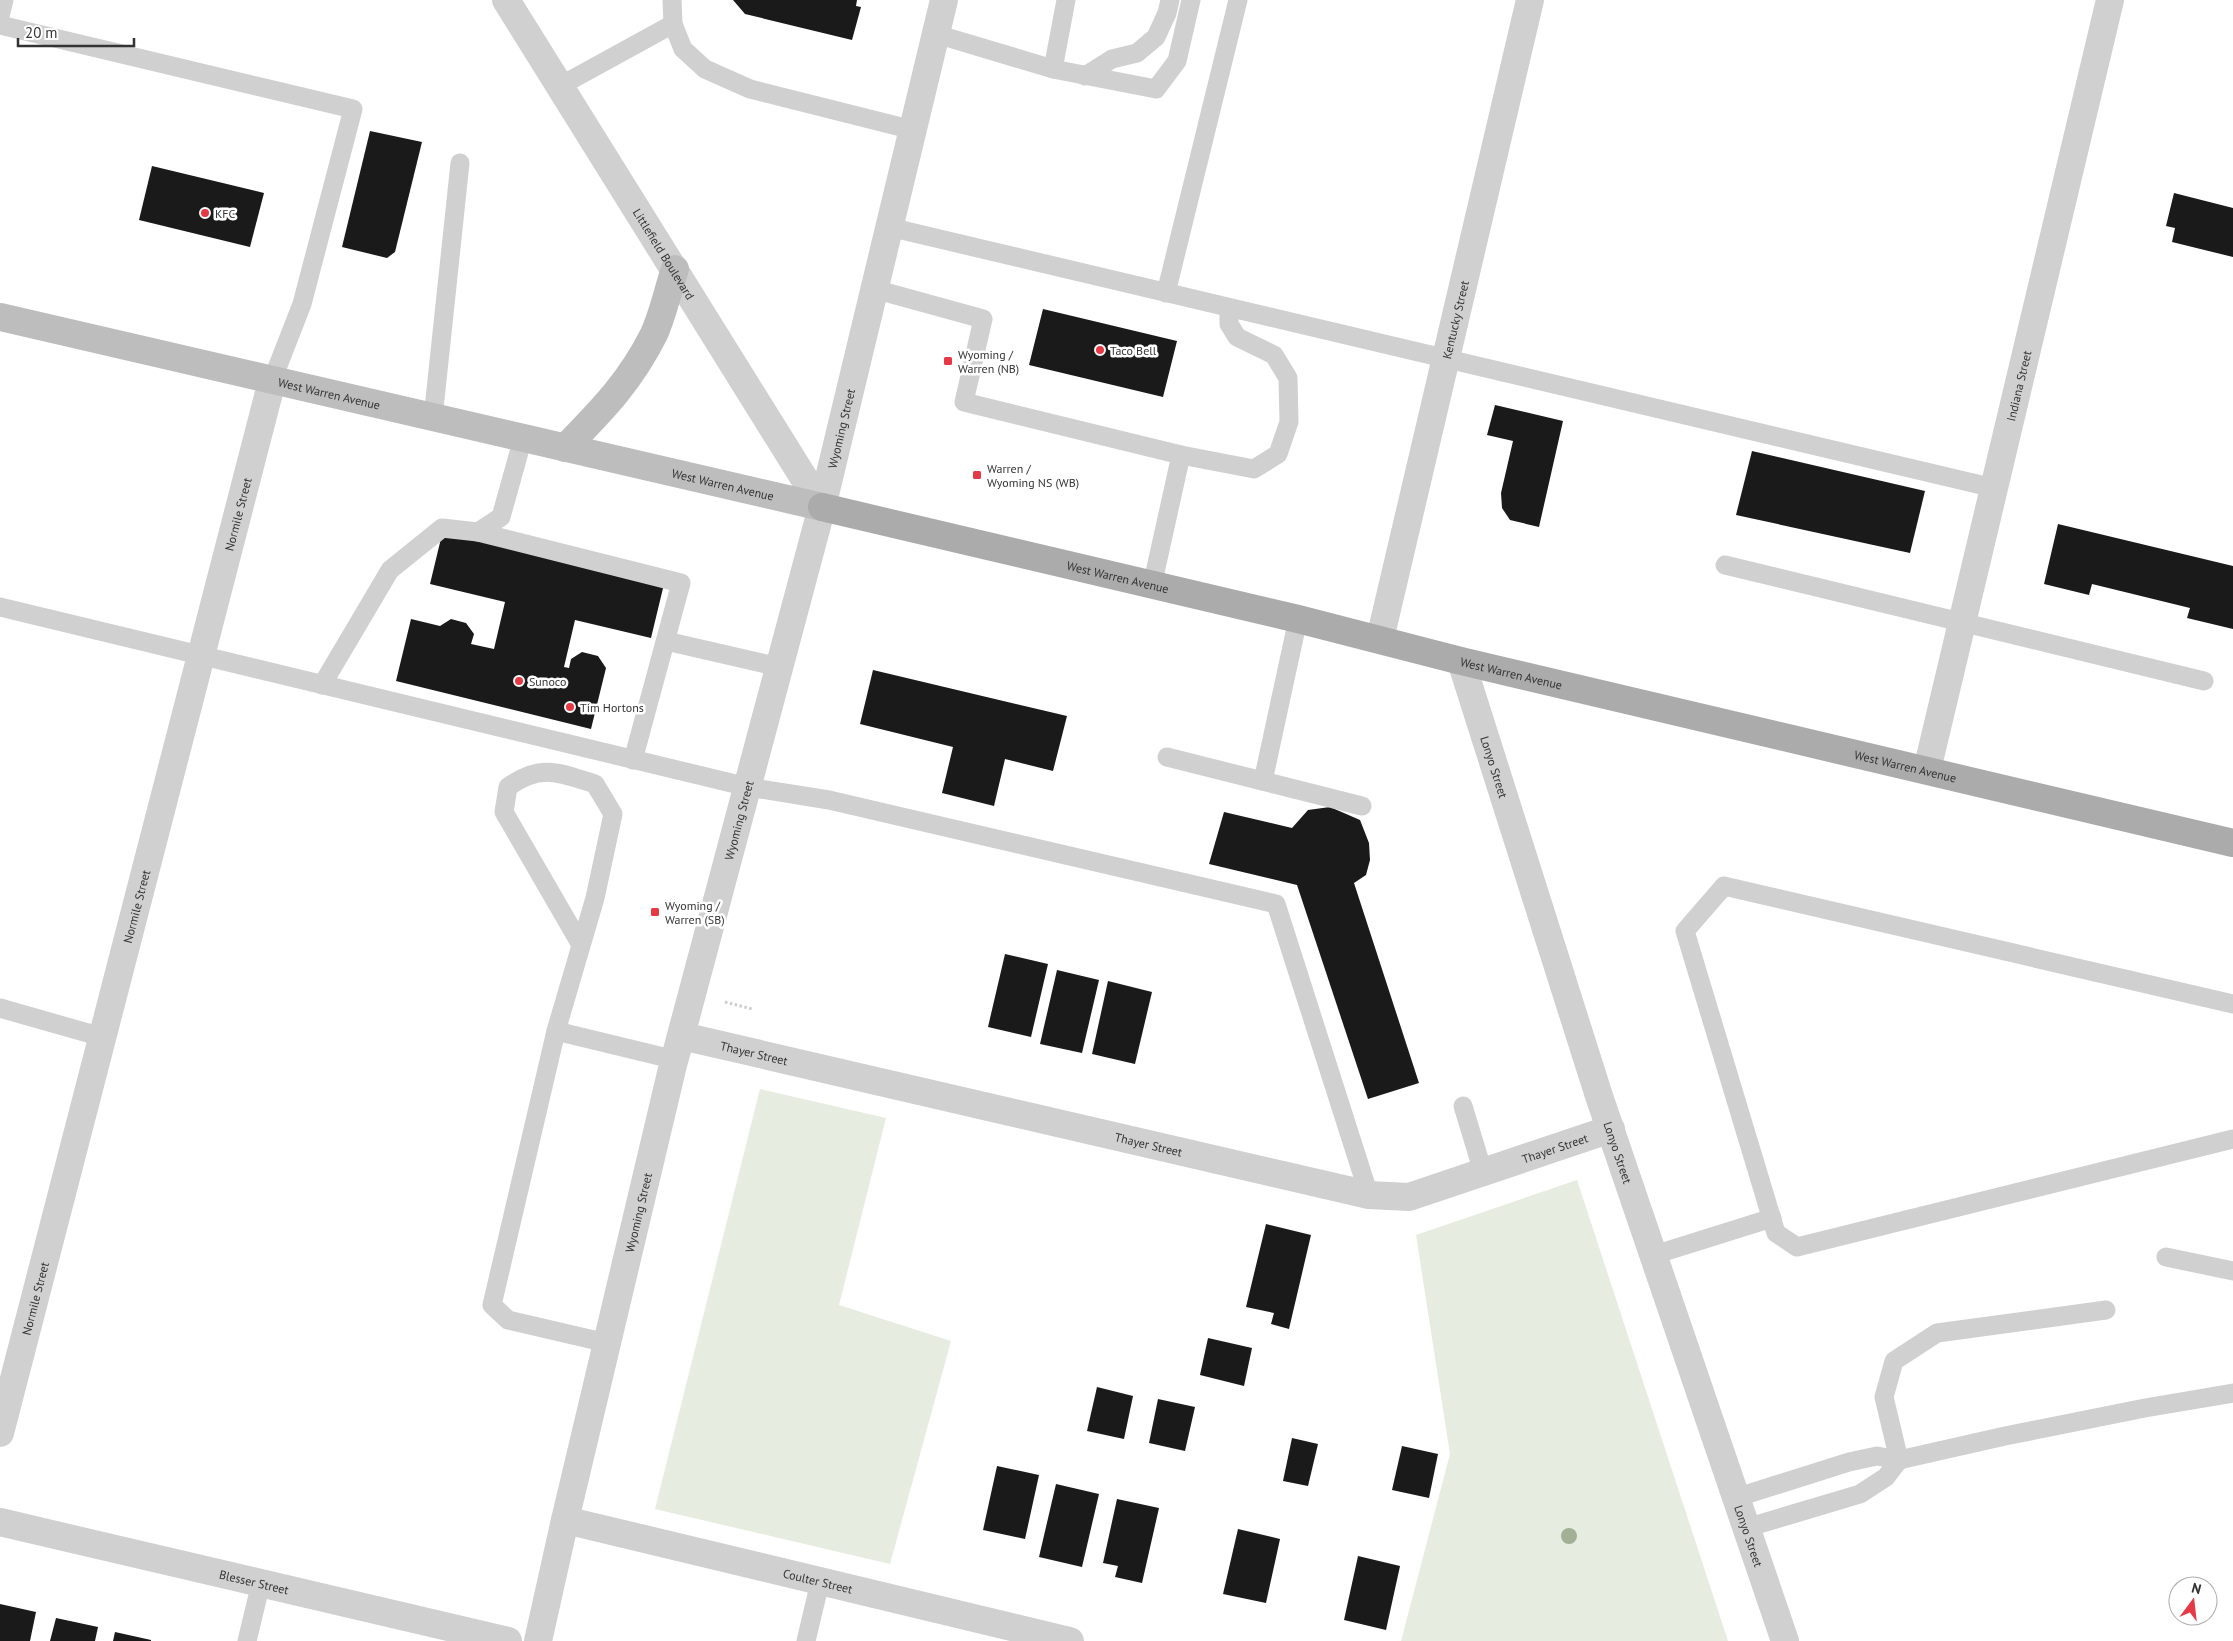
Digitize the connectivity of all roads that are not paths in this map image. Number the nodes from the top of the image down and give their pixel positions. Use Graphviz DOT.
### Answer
graph roads {
  1 [pos="4,0"];
  2 [pos="506,0"];
  3 [pos="672,0"];
  4 [pos="944,0"];
  5 [pos="1066,0"];
  6 [pos="1170,0"];
  7 [pos="1191,0"];
  8 [pos="1238,0"];
  9 [pos="1530,0"];
  10 [pos="2110,0"];
  11 [pos="0,16"];
  12 [pos="673,24"];
  13 [pos="0,25"];
  14 [pos="936,34"];
  15 [pos="1053,69"];
  16 [pos="1085,76"];
  17 [pos="560,86"];
  18 [pos="913,130"];
  19 [pos="460,163"];
  20 [pos="889,227"];
  21 [pos="675,269"];
  22 [pos="874,289"];
  23 [pos="1166,293"];
  24 [pos="1229,308"];
  25 [pos="0,317"];
  26 [pos="1446,359"];
  27 [pos="272,381"];
  28 [pos="433,418"];
  29 [pos="523,438"];
  30 [pos="565,448"];
  31 [pos="1181,455"];
  32 [pos="1994,488"];
  33 [pos="822,507"];
  34 [pos="478,532"];
  35 [pos="1725,565"];
  36 [pos="1152,586"];
  37 [pos="0,608"];
  38 [pos="1298,620"];
  39 [pos="1962,622"];
  40 [pos="1380,639"];
  41 [pos="666,641"];
  42 [pos="201,656"];
  43 [pos="1461,661"];
  44 [pos="779,667"];
  45 [pos="2204,681"];
  46 [pos="322,685"];
  47 [pos="1167,757"];
  48 [pos="633,760"];
  49 [pos="1927,770"];
  50 [pos="1263,781"];
  51 [pos="748,788"];
  52 [pos="1362,806"];
  53 [pos="2233,843"];
  54 [pos="581,946"];
  55 [pos="2233,1004"];
  56 [pos="0,1008"];
  57 [pos="556,1031"];
  58 [pos="102,1037"];
  59 [pos="679,1048"];
  60 [pos="1463,1106"];
  61 [pos="1611,1129"];
  62 [pos="2233,1139"];
  63 [pos="1483,1172"];
  64 [pos="1368,1195"];
  65 [pos="1772,1218"];
  66 [pos="1654,1255"];
  67 [pos="2166,1257"];
  68 [pos="2233,1272"];
  69 [pos="2106,1310"];
  70 [pos="607,1343"];
  71 [pos="6,1388"];
  72 [pos="2233,1394"];
  73 [pos="0,1432"];
  74 [pos="1899,1460"];
  75 [pos="1736,1498"];
  76 [pos="565,1520"];
  77 [pos="0,1522"];
  78 [pos="1746,1528"];
  79 [pos="820,1582"];
  80 [pos="261,1583"];
  81 [pos="247,1641"];
  82 [pos="508,1641"];
  83 [pos="538,1641"];
  84 [pos="806,1641"];
  85 [pos="1070,1641"];
  86 [pos="1785,1641"];
  1 -- 11 [label="lane"];
  2 -- 17 [label="street, Littlefield Boulevard"];
  3 -- 12 [label="lane"];
  4 -- 14 [label="street, Wyoming Street"];
  5 -- 15 [label="lane"];
  6 -- 16 [label="lane"];
  7 -- 16 [label="lane"];
  8 -- 23 [label="lane"];
  9 -- 26 [label="street, Kentucky Street"];
  10 -- 32 [label="street, Indiana Street"];
  12 -- 17 [label="lane"];
  12 -- 18 [label="lane"];
  13 -- 27 [label="lane"];
  14 -- 15 [label="lane"];
  14 -- 18 [label="street, Wyoming Street"];
  15 -- 16 [label="lane"];
  17 -- 21 [label="street, Littlefield Boulevard"];
  18 -- 20 [label="street, Wyoming Street"];
  19 -- 28 [label="lane"];
  20 -- 22 [label="street, Wyoming Street"];
  20 -- 23 [label="lane"];
  21 -- 30 [label="main road"];
  21 -- 33 [label="street, Littlefield Boulevard"];
  22 -- 31 [label="lane"];
  22 -- 33 [label="street, Wyoming Street"];
  23 -- 24 [label="lane"];
  24 -- 26 [label="lane"];
  24 -- 31 [label="lane"];
  25 -- 27 [label="main road, West Warren Avenue"];
  26 -- 32 [label="lane"];
  26 -- 40 [label="street, Kentucky Street"];
  27 -- 28 [label="main road, West Warren Avenue"];
  27 -- 42 [label="street, Normile Street"];
  28 -- 29 [label="main road, West Warren Avenue"];
  29 -- 30 [label="main road, West Warren Avenue"];
  29 -- 34 [label="lane"];
  30 -- 33 [label="main road, West Warren Avenue"];
  31 -- 36 [label="lane"];
  32 -- 39 [label="street, Indiana Street"];
  33 -- 36 [label="main road, West Warren Avenue"];
  33 -- 44 [label="street, Wyoming Street"];
  34 -- 41 [label="lane"];
  34 -- 46 [label="lane"];
  35 -- 39 [label="lane"];
  36 -- 38 [label="main road, West Warren Avenue"];
  37 -- 42 [label="lane"];
  38 -- 40 [label="main road, West Warren Avenue"];
  38 -- 50 [label="lane"];
  39 -- 45 [label="lane"];
  39 -- 49 [label="street, Indiana Street"];
  40 -- 43 [label="main road, West Warren Avenue"];
  41 -- 44 [label="lane"];
  41 -- 48 [label="lane"];
  42 -- 46 [label="lane"];
  42 -- 58 [label="street, Normile Street"];
  43 -- 49 [label="main road, West Warren Avenue"];
  43 -- 61 [label="street, Lonyo Street"];
  44 -- 51 [label="street, Wyoming Street"];
  46 -- 48 [label="lane"];
  47 -- 50 [label="lane"];
  48 -- 51 [label="lane"];
  49 -- 53 [label="main road, West Warren Avenue"];
  50 -- 52 [label="lane"];
  51 -- 59 [label="street, Wyoming Street"];
  51 -- 64 [label="lane"];
  54 -- 54 [label="lane"];
  54 -- 57 [label="lane"];
  55 -- 65 [label="lane"];
  56 -- 58 [label="lane"];
  57 -- 59 [label="lane"];
  57 -- 70 [label="lane"];
  58 -- 71 [label="street, Normile Street"];
  59 -- 64 [label="street, Thayer Street"];
  59 -- 70 [label="street, Wyoming Street"];
  60 -- 63 [label="lane"];
  61 -- 63 [label="street, Thayer Street"];
  61 -- 66 [label="street, Lonyo Street"];
  62 -- 65 [label="lane"];
  63 -- 64 [label="street, Thayer Street"];
  65 -- 66 [label="lane"];
  66 -- 75 [label="street, Lonyo Street"];
  67 -- 68 [label="lane"];
  69 -- 74 [label="lane"];
  70 -- 76 [label="street, Wyoming Street"];
  71 -- 73 [label="street, Normile Street"];
  72 -- 74 [label="lane"];
  74 -- 75 [label="lane"];
  74 -- 78 [label="lane"];
  75 -- 78 [label="street, Lonyo Street"];
  76 -- 79 [label="street, Coulter Street"];
  76 -- 83 [label="street, Wyoming Street"];
  77 -- 80 [label="street, Blesser Street"];
  78 -- 86 [label="street, Lonyo Street"];
  79 -- 84 [label="lane"];
  79 -- 85 [label="street, Coulter Street"];
  80 -- 81 [label="lane"];
  80 -- 82 [label="street, Blesser Street"];
}
